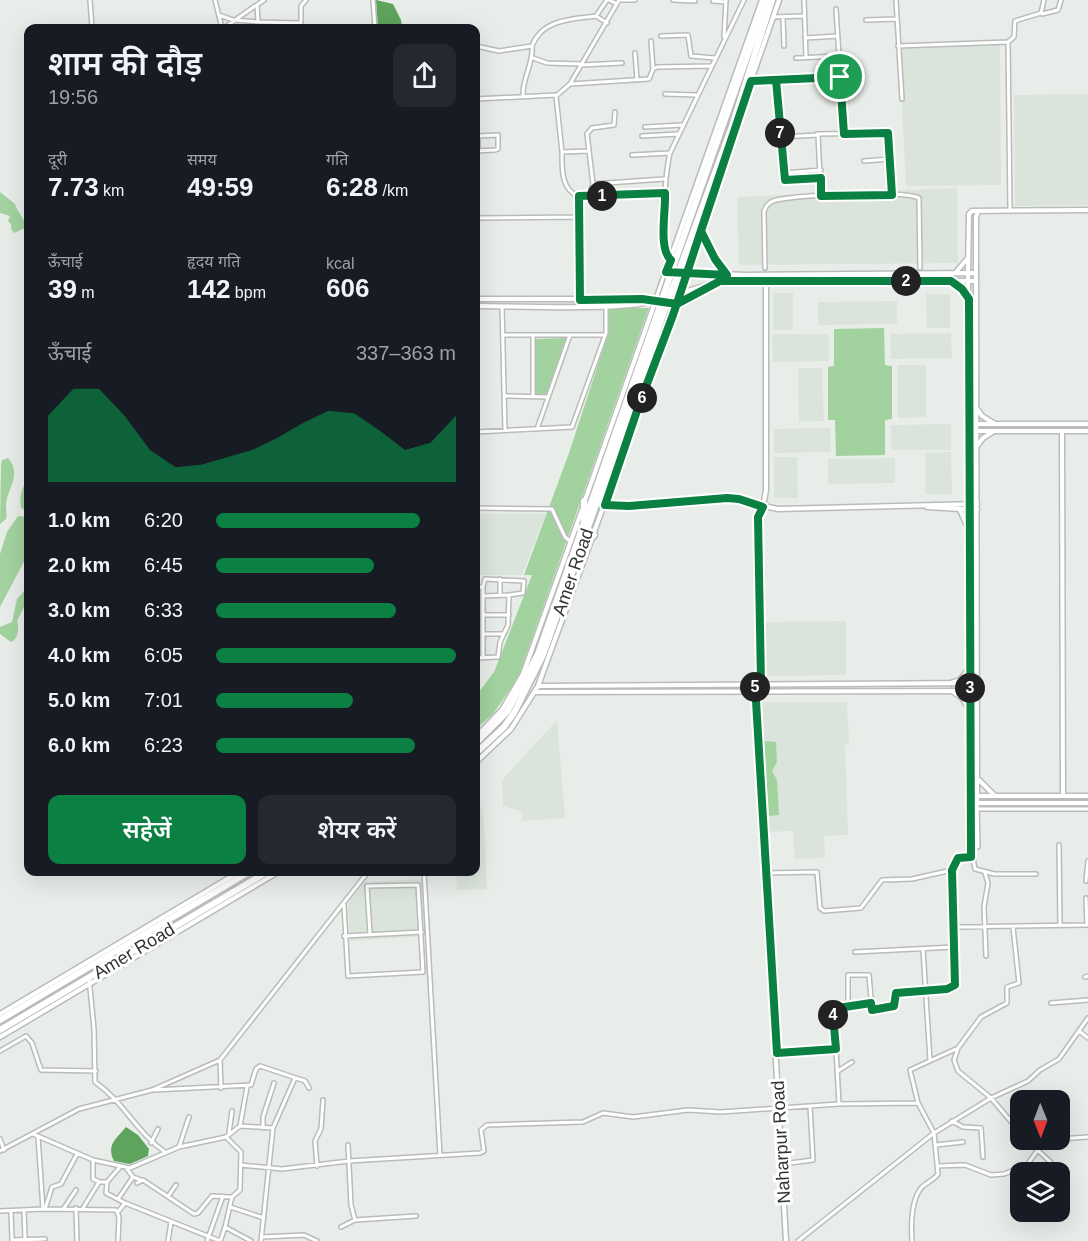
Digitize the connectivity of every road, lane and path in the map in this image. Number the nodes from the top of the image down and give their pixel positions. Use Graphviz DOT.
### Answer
graph roads {
  1 [pos="90,0"];
  2 [pos="214,0"];
  3 [pos="264,0"];
  4 [pos="306,0"];
  5 [pos="373,0"];
  6 [pos="608,0"];
  7 [pos="635,0"];
  8 [pos="673,0"];
  9 [pos="744,0"];
  10 [pos="762,0"];
  11 [pos="767,0"];
  12 [pos="772,0"];
  13 [pos="779,0"];
  14 [pos="804,0"];
  15 [pos="896,0"];
  16 [pos="1044,0"];
  17 [pos="1061,0"];
  18 [pos="618,1"];
  19 [pos="695,1"];
  20 [pos="712,1"];
  21 [pos="726,1"];
  22 [pos="257,5"];
  23 [pos="836,9"];
  24 [pos="1041,13"];
  25 [pos="219,15"];
  26 [pos="596,16"];
  27 [pos="804,16"];
  28 [pos="773,17"];
  29 [pos="783,17"];
  30 [pos="897,19"];
  31 [pos="235,20"];
  32 [pos="866,20"];
  33 [pos="258,22"];
  34 [pos="299,23"];
  35 [pos="608,23"];
  36 [pos="92,24"];
  37 [pos="222,24"];
  38 [pos="229,24"];
  39 [pos="375,24"];
  40 [pos="661,36"];
  41 [pos="838,36"];
  42 [pos="805,38"];
  43 [pos="724,39"];
  44 [pos="651,41"];
  45 [pos="1008,42"];
  46 [pos="532,46"];
  47 [pos="784,46"];
  48 [pos="898,46"];
  49 [pos="480,47"];
  50 [pos="635,53"];
  51 [pos="839,56"];
  52 [pos="806,57"];
  53 [pos="533,58"];
  54 [pos="715,58"];
  55 [pos="796,58"];
  56 [pos="622,63"];
  57 [pos="582,65"];
  58 [pos="712,66"];
  59 [pos="653,69"];
  60 [pos="840,77"];
  61 [pos="637,80"];
  62 [pos="776,80"];
  63 [pos="751,81"];
  64 [pos="570,84"];
  65 [pos="736,85"];
  66 [pos="665,94"];
  67 [pos="556,95"];
  68 [pos="696,95"];
  69 [pos="523,96"];
  70 [pos="480,99"];
  71 [pos="902,99"];
  72 [pos="615,112"];
  73 [pos="682,125"];
  74 [pos="732,126"];
  75 [pos="645,127"];
  76 [pos="678,134"];
  77 [pos="732,134"];
  78 [pos="817,134"];
  79 [pos="844,134"];
  80 [pos="720,135"];
  81 [pos="480,136"];
  82 [pos="642,136"];
  83 [pos="780,136"];
  84 [pos="711,147"];
  85 [pos="480,151"];
  86 [pos="590,151"];
  87 [pos="562,152"];
  88 [pos="670,153"];
  89 [pos="632,155"];
  90 [pos="890,159"];
  91 [pos="864,161"];
  92 [pos="821,170"];
  93 [pos="783,173"];
  94 [pos="821,178"];
  95 [pos="664,179"];
  96 [pos="593,184"];
  97 [pos="665,193"];
  98 [pos="892,195"];
  99 [pos="579,196"];
  100 [pos="589,196"];
  101 [pos="821,196"];
  102 [pos="979,210"];
  103 [pos="1010,210"];
  104 [pos="1088,210"];
  105 [pos="579,217"];
  106 [pos="480,218"];
  107 [pos="701,231"];
  108 [pos="968,258"];
  109 [pos="675,265"];
  110 [pos="765,268"];
  111 [pos="920,268"];
  112 [pos="666,272"];
  113 [pos="687,273"];
  114 [pos="952,273"];
  115 [pos="968,273"];
  116 [pos="976,273"];
  117 [pos="923,274"];
  118 [pos="727,275"];
  119 [pos="976,280"];
  120 [pos="923,281"];
  121 [pos="951,281"];
  122 [pos="968,281"];
  123 [pos="663,282"];
  124 [pos="718,282"];
  125 [pos="766,282"];
  126 [pos="681,293"];
  127 [pos="480,299"];
  128 [pos="969,299"];
  129 [pos="580,300"];
  130 [pos="650,301"];
  131 [pos="677,304"];
  132 [pos="661,305"];
  133 [pos="480,306"];
  134 [pos="502,306"];
  135 [pos="606,306"];
  136 [pos="504,335"];
  137 [pos="533,335"];
  138 [pos="570,335"];
  139 [pos="605,335"];
  140 [pos="505,396"];
  141 [pos="533,397"];
  142 [pos="548,397"];
  143 [pos="976,406"];
  144 [pos="969,424"];
  145 [pos="976,424"];
  146 [pos="995,424"];
  147 [pos="1088,424"];
  148 [pos="537,429"];
  149 [pos="505,430"];
  150 [pos="969,431"];
  151 [pos="976,431"];
  152 [pos="994,431"];
  153 [pos="1062,431"];
  154 [pos="1088,431"];
  155 [pos="480,432"];
  156 [pos="976,449"];
  157 [pos="585,501"];
  158 [pos="970,504"];
  159 [pos="605,505"];
  160 [pos="763,507"];
  161 [pos="927,507"];
  162 [pos="977,507"];
  163 [pos="480,508"];
  164 [pos="960,510"];
  165 [pos="970,510"];
  166 [pos="583,527"];
  167 [pos="970,533"];
  168 [pos="594,535"];
  169 [pos="572,542"];
  170 [pos="582,547"];
  171 [pos="500,579"];
  172 [pos="483,587"];
  173 [pos="500,595"];
  174 [pos="508,595"];
  175 [pos="483,596"];
  176 [pos="483,615"];
  177 [pos="509,615"];
  178 [pos="483,634"];
  179 [pos="504,634"];
  180 [pos="483,658"];
  181 [pos="970,666"];
  182 [pos="761,683"];
  183 [pos="951,683"];
  184 [pos="970,683"];
  185 [pos="977,683"];
  186 [pos="755,684"];
  187 [pos="538,686"];
  188 [pos="952,691"];
  189 [pos="970,691"];
  190 [pos="977,691"];
  191 [pos="536,692"];
  192 [pos="756,692"];
  193 [pos="970,710"];
  194 [pos="480,733"];
  195 [pos="480,739"];
  196 [pos="480,749"];
  197 [pos="480,758"];
  198 [pos="977,777"];
  199 [pos="970,796"];
  200 [pos="977,796"];
  201 [pos="995,796"];
  202 [pos="1064,796"];
  203 [pos="1088,796"];
  204 [pos="970,803"];
  205 [pos="977,803"];
  206 [pos="1088,803"];
  207 [pos="977,809"];
  208 [pos="1088,809"];
  209 [pos="1059,845"];
  210 [pos="971,847"];
  211 [pos="971,857"];
  212 [pos="1088,861"];
  213 [pos="952,870"];
  214 [pos="766,873"];
  215 [pos="985,873"];
  216 [pos="1036,874"];
  217 [pos="232,876"];
  218 [pos="242,876"];
  219 [pos="262,876"];
  220 [pos="269,876"];
  221 [pos="365,876"];
  222 [pos="424,876"];
  223 [pos="1086,881"];
  224 [pos="253,883"];
  225 [pos="1086,898"];
  226 [pos="344,903"];
  227 [pos="1088,909"];
  228 [pos="1088,925"];
  229 [pos="1060,926"];
  230 [pos="954,927"];
  231 [pos="1014,927"];
  232 [pos="984,928"];
  233 [pos="422,932"];
  234 [pos="370,934"];
  235 [pos="344,936"];
  236 [pos="954,947"];
  237 [pos="922,949"];
  238 [pos="855,952"];
  239 [pos="986,956"];
  240 [pos="90,980"];
  241 [pos="924,990"];
  242 [pos="44,991"];
  243 [pos="1088,1000"];
  244 [pos="871,1003"];
  245 [pos="1051,1003"];
  246 [pos="848,1006"];
  247 [pos="2,1016"];
  248 [pos="1088,1018"];
  249 [pos="0,1030"];
  250 [pos="1079,1031"];
  251 [pos="0,1037"];
  252 [pos="1088,1038"];
  253 [pos="958,1048"];
  254 [pos="836,1049"];
  255 [pos="0,1051"];
  256 [pos="777,1053"];
  257 [pos="220,1060"];
  258 [pos="930,1060"];
  259 [pos="852,1062"];
  260 [pos="96,1071"];
  261 [pos="838,1071"];
  262 [pos="294,1078"];
  263 [pos="274,1083"];
  264 [pos="247,1086"];
  265 [pos="221,1088"];
  266 [pos="309,1088"];
  267 [pos="152,1090"];
  268 [pos="991,1098"];
  269 [pos="323,1100"];
  270 [pos="116,1101"];
  271 [pos="918,1103"];
  272 [pos="839,1104"];
  273 [pos="810,1106"];
  274 [pos="780,1108"];
  275 [pos="232,1111"];
  276 [pos="189,1118"];
  277 [pos="1010,1120"];
  278 [pos="952,1121"];
  279 [pos="240,1126"];
  280 [pos="263,1128"];
  281 [pos="273,1128"];
  282 [pos="158,1129"];
  283 [pos="934,1133"];
  284 [pos="32,1134"];
  285 [pos="228,1135"];
  286 [pos="38,1137"];
  287 [pos="1088,1137"];
  288 [pos="1070,1138"];
  289 [pos="0,1139"];
  290 [pos="963,1142"];
  291 [pos="151,1143"];
  292 [pos="348,1145"];
  293 [pos="936,1145"];
  294 [pos="179,1147"];
  295 [pos="2,1150"];
  296 [pos="1037,1151"];
  297 [pos="165,1152"];
  298 [pos="77,1153"];
  299 [pos="440,1155"];
  300 [pos="983,1157"];
  301 [pos="93,1160"];
  302 [pos="349,1161"];
  303 [pos="1049,1162"];
  304 [pos="782,1164"];
  305 [pos="241,1165"];
  306 [pos="317,1166"];
  307 [pos="937,1166"];
  308 [pos="120,1167"];
  309 [pos="126,1168"];
  310 [pos="268,1168"];
  311 [pos="134,1177"];
  312 [pos="99,1182"];
  313 [pos="107,1182"];
  314 [pos="176,1185"];
  315 [pos="76,1190"];
  316 [pos="170,1195"];
  317 [pos="224,1196"];
  318 [pos="232,1197"];
  319 [pos="118,1199"];
  320 [pos="125,1203"];
  321 [pos="230,1207"];
  322 [pos="64,1208"];
  323 [pos="76,1208"];
  324 [pos="83,1208"];
  325 [pos="44,1209"];
  326 [pos="24,1210"];
  327 [pos="0,1211"];
  328 [pos="11,1211"];
  329 [pos="118,1212"];
  330 [pos="416,1216"];
  331 [pos="264,1218"];
  332 [pos="355,1220"];
  333 [pos="171,1222"];
  334 [pos="225,1227"];
  335 [pos="341,1227"];
  336 [pos="208,1235"];
  337 [pos="45,1239"];
  338 [pos="262,1239"];
  339 [pos="12,1240"];
  340 [pos="25,1240"];
  341 [pos="38,1240"];
  342 [pos="220,1240"];
  343 [pos="76,1241"];
  344 [pos="117,1241"];
  345 [pos="168,1241"];
  346 [pos="207,1241"];
  347 [pos="251,1241"];
  348 [pos="317,1241"];
  349 [pos="786,1241"];
  350 [pos="798,1241"];
  351 [pos="912,1241"];
  1 -- 36 [label="street"];
  2 -- 25 [label="street"];
  3 -- 22 [label="street"];
  4 -- 34 [label="street"];
  5 -- 39 [label="street"];
  6 -- 18 [label="street"];
  6 -- 26 [label="street"];
  7 -- 18 [label="street"];
  8 -- 19 [label="street"];
  9 -- 43 [label="street"];
  10 -- 65 [label="street"];
  11 -- 65 [label="highway, Amer Road"];
  12 -- 74 [label="highway, Amer Road"];
  13 -- 28 [label="street"];
  14 -- 27 [label="street"];
  15 -- 30 [label="street"];
  16 -- 24 [label="street"];
  17 -- 24 [label="street"];
  18 -- 35 [label="street"];
  20 -- 21 [label="street"];
  21 -- 43 [label="street"];
  22 -- 31 [label="street"];
  22 -- 33 [label="street"];
  23 -- 41 [label="street"];
  24 -- 45 [label="street"];
  25 -- 31 [label="street"];
  25 -- 37 [label="street"];
  26 -- 35 [label="street"];
  26 -- 46 [label="street"];
  27 -- 29 [label="street"];
  27 -- 42 [label="street"];
  28 -- 29 [label="street"];
  28 -- 63 [label="street"];
  29 -- 47 [label="street"];
  30 -- 32 [label="street"];
  30 -- 48 [label="street"];
  31 -- 33 [label="street"];
  31 -- 38 [label="street"];
  33 -- 34 [label="street"];
  35 -- 57 [label="street"];
  40 -- 54 [label="street"];
  41 -- 42 [label="street"];
  41 -- 51 [label="street"];
  42 -- 52 [label="street"];
  43 -- 54 [label="street"];
  44 -- 59 [label="street"];
  45 -- 48 [label="street"];
  45 -- 103 [label="street"];
  46 -- 49 [label="street"];
  46 -- 53 [label="street"];
  48 -- 71 [label="street"];
  50 -- 61 [label="street"];
  51 -- 52 [label="street"];
  51 -- 60 [label="street"];
  52 -- 55 [label="street"];
  53 -- 57 [label="street"];
  53 -- 69 [label="street"];
  54 -- 58 [label="street"];
  56 -- 57 [label="street"];
  57 -- 64 [label="street"];
  58 -- 59 [label="street"];
  58 -- 68 [label="street"];
  59 -- 61 [label="street"];
  60 -- 62 [label="street"];
  60 -- 79 [label="street"];
  61 -- 64 [label="street"];
  62 -- 63 [label="street"];
  62 -- 83 [label="street"];
  63 -- 77 [label="street"];
  64 -- 67 [label="street"];
  65 -- 80 [label="highway, Amer Road"];
  65 -- 84 [label="street"];
  66 -- 68 [label="street"];
  67 -- 69 [label="street"];
  67 -- 87 [label="street"];
  68 -- 73 [label="street"];
  69 -- 70 [label="street"];
  72 -- 86 [label="street"];
  73 -- 75 [label="street"];
  73 -- 76 [label="street"];
  74 -- 77 [label="highway"];
  74 -- 109 [label="highway, Amer Road"];
  76 -- 82 [label="street"];
  76 -- 88 [label="street"];
  77 -- 107 [label="street"];
  78 -- 79 [label="street"];
  78 -- 83 [label="street"];
  78 -- 92 [label="street"];
  79 -- 90 [label="street"];
  80 -- 84 [label="highway"];
  80 -- 109 [label="highway, Amer Road"];
  81 -- 85 [label="street"];
  83 -- 93 [label="street"];
  84 -- 109 [label="street"];
  86 -- 87 [label="street"];
  86 -- 96 [label="street"];
  87 -- 99 [label="street"];
  88 -- 89 [label="street"];
  88 -- 95 [label="street"];
  90 -- 91 [label="street"];
  90 -- 98 [label="street"];
  92 -- 93 [label="street"];
  92 -- 94 [label="street"];
  93 -- 94 [label="street"];
  94 -- 101 [label="street"];
  95 -- 96 [label="street"];
  95 -- 97 [label="street"];
  96 -- 100 [label="street"];
  97 -- 100 [label="street"];
  97 -- 109 [label="street"];
  98 -- 101 [label="street"];
  98 -- 111 [label="street"];
  99 -- 100 [label="street"];
  99 -- 105 [label="street"];
  101 -- 110 [label="street"];
  102 -- 103 [label="street"];
  102 -- 108 [label="street"];
  102 -- 116 [label="street"];
  103 -- 104 [label="street"];
  105 -- 106 [label="street"];
  105 -- 129 [label="street"];
  107 -- 113 [label="street"];
  107 -- 118 [label="street"];
  108 -- 114 [label="street"];
  108 -- 115 [label="street"];
  109 -- 112 [label="street"];
  109 -- 132 [label="highway, Amer Road, bridge"];
  112 -- 113 [label="street"];
  112 -- 123 [label="street"];
  113 -- 118 [label="street"];
  113 -- 126 [label="street"];
  114 -- 115 [label="street"];
  114 -- 117 [label="street"];
  115 -- 116 [label="street"];
  115 -- 122 [label="street"];
  116 -- 119 [label="street"];
  117 -- 118 [label="street"];
  117 -- 120 [label="street"];
  119 -- 122 [label="street"];
  119 -- 143 [label="street"];
  120 -- 121 [label="street"];
  120 -- 125 [label="street"];
  121 -- 122 [label="street"];
  121 -- 128 [label="street"];
  122 -- 128 [label="street"];
  123 -- 126 [label="street"];
  123 -- 132 [label="street"];
  124 -- 125 [label="street"];
  124 -- 126 [label="street"];
  124 -- 131 [label="street"];
  125 -- 160 [label="street"];
  126 -- 131 [label="street"];
  127 -- 129 [label="street"];
  128 -- 144 [label="street"];
  129 -- 130 [label="street"];
  130 -- 132 [label="street"];
  130 -- 135 [label="street"];
  131 -- 132 [label="street"];
  131 -- 159 [label="street"];
  132 -- 157 [label="street"];
  132 -- 166 [label="highway, Amer Road"];
  132 -- 170 [label="highway, Amer Road"];
  133 -- 134 [label="street"];
  134 -- 135 [label="street"];
  134 -- 136 [label="street"];
  135 -- 139 [label="street"];
  136 -- 137 [label="street"];
  136 -- 140 [label="street"];
  137 -- 138 [label="street"];
  137 -- 141 [label="street"];
  138 -- 139 [label="street"];
  138 -- 142 [label="street"];
  139 -- 148 [label="street"];
  140 -- 141 [label="street"];
  140 -- 149 [label="street"];
  141 -- 142 [label="street"];
  142 -- 148 [label="street"];
  143 -- 145 [label="street"];
  143 -- 146 [label="street"];
  144 -- 145 [label="street"];
  144 -- 150 [label="street"];
  145 -- 146 [label="street"];
  145 -- 151 [label="street"];
  146 -- 147 [label="street"];
  148 -- 149 [label="street"];
  149 -- 155 [label="street"];
  150 -- 151 [label="street"];
  150 -- 158 [label="street"];
  151 -- 152 [label="street"];
  151 -- 156 [label="street"];
  152 -- 153 [label="street"];
  152 -- 156 [label="street"];
  153 -- 154 [label="street"];
  153 -- 202 [label="street"];
  156 -- 162 [label="street"];
  157 -- 166 [label="highway"];
  157 -- 169 [label="street"];
  158 -- 161 [label="street"];
  158 -- 162 [label="street"];
  158 -- 165 [label="street"];
  159 -- 160 [label="street"];
  159 -- 168 [label="street"];
  160 -- 161 [label="street"];
  160 -- 182 [label="street"];
  161 -- 164 [label="street"];
  162 -- 165 [label="street"];
  162 -- 185 [label="street"];
  163 -- 169 [label="street"];
  164 -- 165 [label="street"];
  164 -- 167 [label="street"];
  165 -- 167 [label="street"];
  166 -- 195 [label="highway, Amer Road"];
  167 -- 181 [label="street"];
  168 -- 170 [label="highway"];
  168 -- 187 [label="street"];
  169 -- 194 [label="street"];
  170 -- 196 [label="highway, Amer Road"];
  171 -- 172 [label="street"];
  171 -- 173 [label="street"];
  171 -- 174 [label="street"];
  172 -- 175 [label="street"];
  173 -- 174 [label="street"];
  173 -- 175 [label="street"];
  174 -- 177 [label="street"];
  175 -- 176 [label="street"];
  176 -- 177 [label="street"];
  176 -- 178 [label="street"];
  177 -- 179 [label="street"];
  178 -- 179 [label="street"];
  178 -- 180 [label="street"];
  179 -- 180 [label="street"];
  181 -- 183 [label="street"];
  181 -- 184 [label="street"];
  182 -- 183 [label="street"];
  182 -- 186 [label="street"];
  183 -- 184 [label="street"];
  184 -- 185 [label="street"];
  184 -- 189 [label="street"];
  185 -- 190 [label="street"];
  186 -- 187 [label="street"];
  186 -- 192 [label="street, Naharpur Road"];
  187 -- 191 [label="street"];
  188 -- 189 [label="street"];
  188 -- 192 [label="street"];
  188 -- 193 [label="street"];
  189 -- 190 [label="street"];
  189 -- 193 [label="street"];
  190 -- 198 [label="street"];
  191 -- 192 [label="street"];
  191 -- 197 [label="street"];
  192 -- 214 [label="street, Naharpur Road"];
  193 -- 199 [label="street"];
  198 -- 200 [label="street"];
  198 -- 201 [label="street"];
  199 -- 200 [label="street"];
  199 -- 204 [label="street"];
  200 -- 201 [label="street"];
  200 -- 205 [label="street"];
  201 -- 202 [label="street"];
  202 -- 203 [label="street"];
  204 -- 205 [label="street"];
  204 -- 210 [label="street"];
  205 -- 206 [label="street"];
  205 -- 207 [label="street"];
  207 -- 208 [label="street"];
  207 -- 210 [label="street"];
  209 -- 229 [label="street"];
  210 -- 211 [label="street"];
  211 -- 213 [label="street"];
  211 -- 215 [label="street"];
  212 -- 223 [label="street"];
  213 -- 214 [label="street"];
  213 -- 230 [label="street"];
  214 -- 256 [label="street, Naharpur Road"];
  215 -- 216 [label="street"];
  215 -- 232 [label="street"];
  217 -- 242 [label="street"];
  218 -- 242 [label="highway, Amer Road"];
  219 -- 224 [label="highway, Amer Road"];
  220 -- 224 [label="street"];
  221 -- 226 [label="street"];
  222 -- 299 [label="street"];
  224 -- 240 [label="highway, Amer Road"];
  225 -- 227 [label="street"];
  226 -- 235 [label="street"];
  226 -- 257 [label="street"];
  227 -- 228 [label="street"];
  228 -- 229 [label="street"];
  229 -- 231 [label="street"];
  230 -- 232 [label="street"];
  230 -- 236 [label="street"];
  231 -- 232 [label="street"];
  231 -- 253 [label="street"];
  232 -- 239 [label="street"];
  233 -- 234 [label="street"];
  233 -- 234 [label="street"];
  233 -- 235 [label="street"];
  234 -- 235 [label="street"];
  236 -- 237 [label="street"];
  236 -- 241 [label="street"];
  237 -- 238 [label="street"];
  237 -- 241 [label="street"];
  240 -- 249 [label="highway, Amer Road"];
  240 -- 251 [label="street"];
  240 -- 260 [label="street"];
  241 -- 244 [label="street"];
  241 -- 258 [label="street"];
  242 -- 247 [label="highway, Amer Road"];
  243 -- 245 [label="street"];
  244 -- 246 [label="street"];
  244 -- 246 [label="street"];
  246 -- 254 [label="street"];
  248 -- 250 [label="street"];
  250 -- 252 [label="street"];
  250 -- 268 [label="street"];
  253 -- 258 [label="street"];
  253 -- 268 [label="street"];
  254 -- 256 [label="street"];
  254 -- 261 [label="street"];
  255 -- 260 [label="street"];
  256 -- 274 [label="street, Naharpur Road"];
  257 -- 265 [label="street"];
  257 -- 267 [label="street"];
  258 -- 271 [label="street"];
  259 -- 261 [label="street"];
  260 -- 270 [label="street"];
  261 -- 272 [label="street"];
  262 -- 264 [label="street"];
  262 -- 266 [label="street"];
  262 -- 281 [label="street"];
  263 -- 280 [label="street"];
  264 -- 265 [label="street"];
  264 -- 279 [label="street"];
  265 -- 267 [label="street"];
  267 -- 270 [label="street"];
  268 -- 277 [label="street"];
  268 -- 278 [label="street"];
  269 -- 306 [label="street"];
  270 -- 284 [label="street"];
  270 -- 291 [label="street"];
  271 -- 272 [label="street"];
  271 -- 283 [label="street"];
  272 -- 273 [label="street"];
  273 -- 274 [label="street"];
  273 -- 304 [label="street"];
  274 -- 299 [label="street"];
  274 -- 304 [label="street, Naharpur Road"];
  275 -- 285 [label="street"];
  276 -- 294 [label="street"];
  278 -- 283 [label="street"];
  278 -- 300 [label="street"];
  279 -- 280 [label="street"];
  279 -- 285 [label="street"];
  280 -- 281 [label="street"];
  281 -- 310 [label="street"];
  282 -- 291 [label="street"];
  283 -- 293 [label="street"];
  283 -- 350 [label="street"];
  284 -- 286 [label="street"];
  284 -- 295 [label="street"];
  285 -- 294 [label="street"];
  285 -- 305 [label="street"];
  286 -- 298 [label="street"];
  286 -- 325 [label="street"];
  287 -- 288 [label="street"];
  289 -- 295 [label="street"];
  290 -- 293 [label="street"];
  291 -- 297 [label="street"];
  292 -- 302 [label="street"];
  293 -- 307 [label="street"];
  294 -- 297 [label="street"];
  296 -- 303 [label="street"];
  296 -- 307 [label="street"];
  297 -- 309 [label="street"];
  298 -- 301 [label="street"];
  298 -- 325 [label="street"];
  299 -- 302 [label="street"];
  301 -- 308 [label="street"];
  301 -- 312 [label="street"];
  302 -- 306 [label="street"];
  302 -- 332 [label="street"];
  304 -- 349 [label="street, Naharpur Road"];
  305 -- 310 [label="street"];
  305 -- 318 [label="street"];
  306 -- 310 [label="street"];
  307 -- 351 [label="street"];
  308 -- 309 [label="street"];
  308 -- 313 [label="street"];
  309 -- 311 [label="street"];
  310 -- 331 [label="street"];
  311 -- 316 [label="street"];
  311 -- 319 [label="street"];
  312 -- 313 [label="street"];
  312 -- 324 [label="street"];
  313 -- 319 [label="street"];
  314 -- 316 [label="street"];
  315 -- 322 [label="street"];
  316 -- 317 [label="street"];
  317 -- 318 [label="street"];
  317 -- 336 [label="street"];
  318 -- 321 [label="street"];
  319 -- 320 [label="street"];
  320 -- 329 [label="street"];
  320 -- 333 [label="street"];
  321 -- 331 [label="street"];
  321 -- 334 [label="street"];
  322 -- 323 [label="street"];
  322 -- 325 [label="street"];
  323 -- 324 [label="street"];
  323 -- 343 [label="street"];
  324 -- 329 [label="street"];
  325 -- 326 [label="street"];
  326 -- 328 [label="street"];
  326 -- 340 [label="street"];
  327 -- 328 [label="street"];
  328 -- 339 [label="street"];
  329 -- 344 [label="street"];
  330 -- 332 [label="street"];
  331 -- 338 [label="street"];
  332 -- 335 [label="street"];
  333 -- 336 [label="street"];
  333 -- 345 [label="street"];
  334 -- 342 [label="street"];
  334 -- 347 [label="street"];
  336 -- 342 [label="street"];
  336 -- 346 [label="street"];
  337 -- 341 [label="street"];
  338 -- 348 [label="street"];
  339 -- 340 [label="street"];
  340 -- 341 [label="street"];
}
